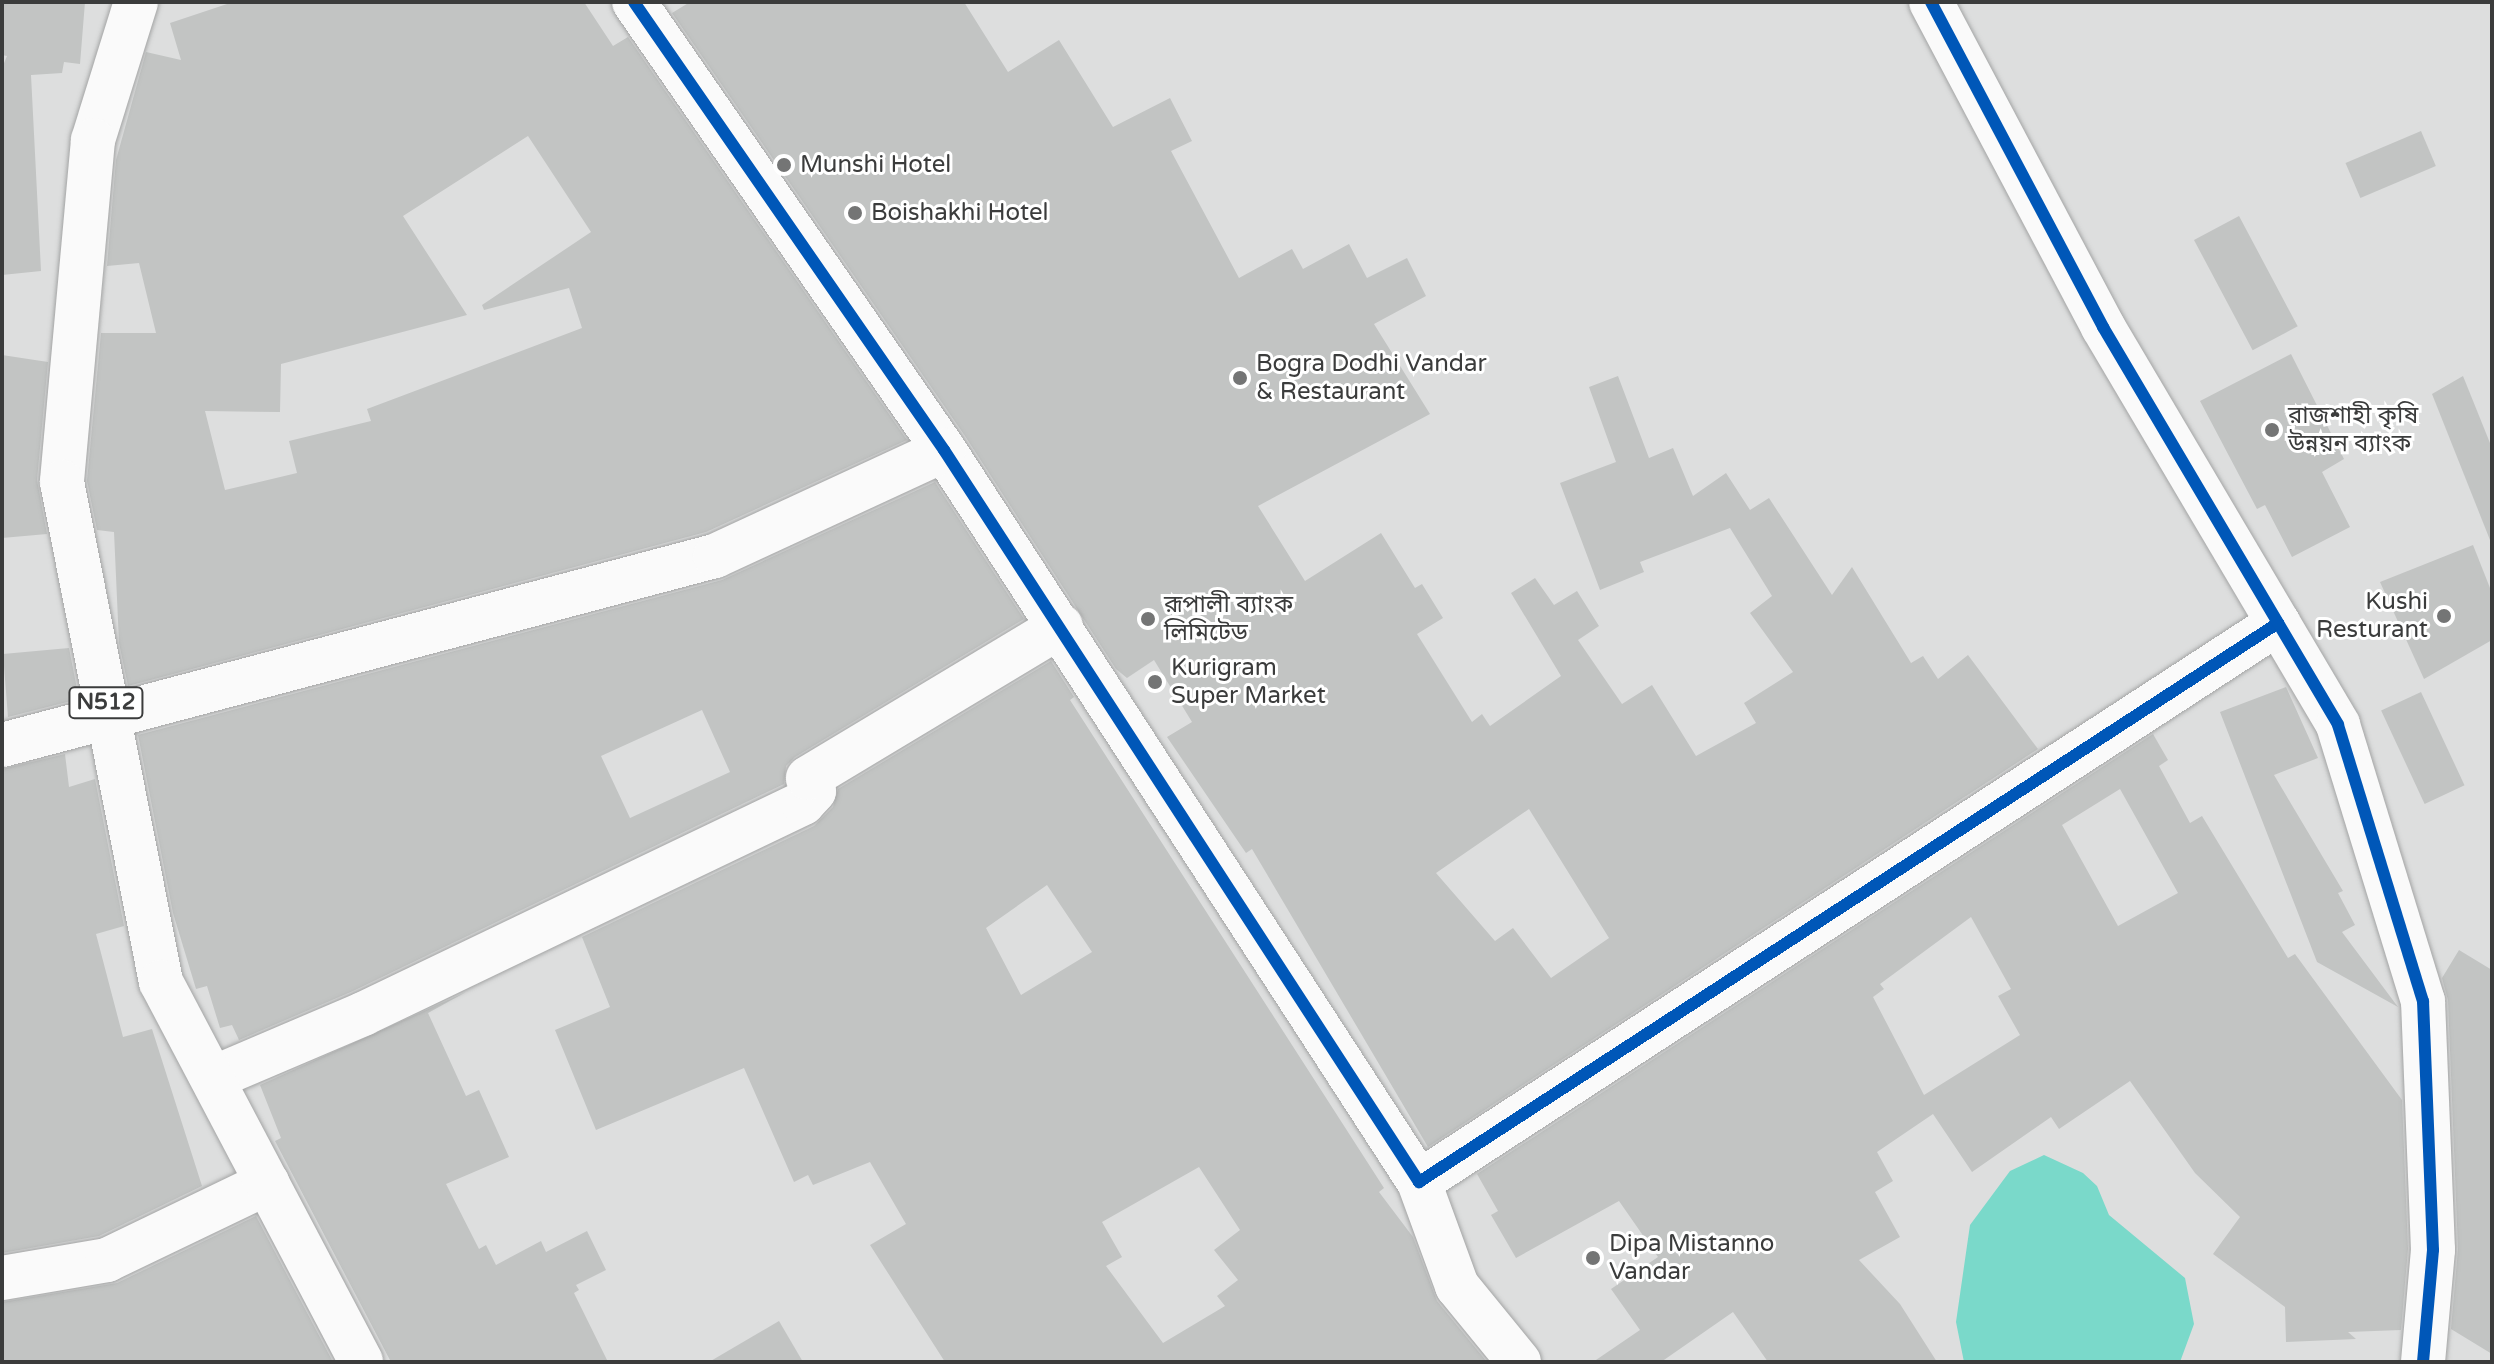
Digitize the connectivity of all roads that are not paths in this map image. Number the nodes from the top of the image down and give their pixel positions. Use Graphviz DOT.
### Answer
graph roads {
  1 [pos="136,2"];
  2 [pos="634,2"];
  3 [pos="1931,2"];
  4 [pos="944,450"];
  5 [pos="2278,623"];
  6 [pos="1061,626"];
  7 [pos="109,719"];
  8 [pos="2,745"];
  9 [pos="213,1078"];
  10 [pos="1419,1182"];
  11 [pos="267,1183"];
  12 [pos="2,1278"];
  13 [pos="361,1362"];
  14 [pos="1519,1362"];
  15 [pos="2423,1362"];
  1 -- 7 [label="main road, N512"];
  2 -- 4 [label="main road"];
  3 -- 5 [label="main road"];
  4 -- 6 [label="main road"];
  4 -- 7 [label="main road"];
  5 -- 10 [label="main road"];
  5 -- 15 [label="main road"];
  6 -- 9 [label="main road"];
  6 -- 10 [label="main road"];
  7 -- 8 [label="main road"];
  7 -- 9 [label="main road, N512"];
  9 -- 11 [label="main road, N512"];
  10 -- 14 [label="main road"];
  11 -- 12 [label="main road"];
  11 -- 13 [label="main road, N512"];
}
